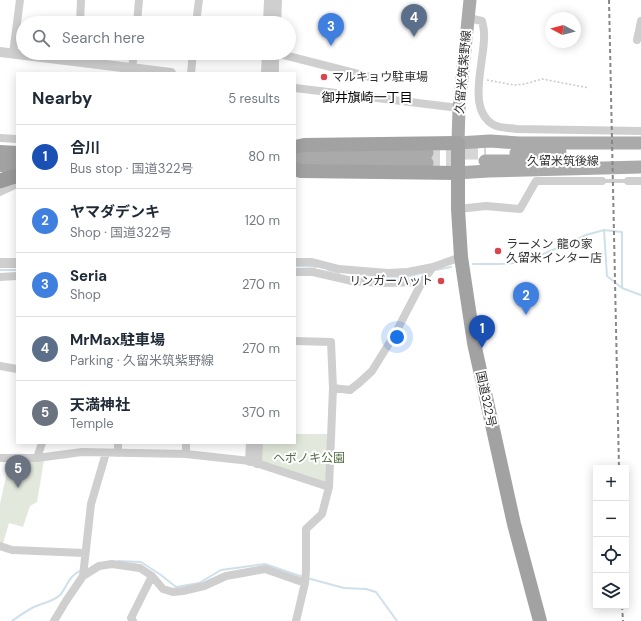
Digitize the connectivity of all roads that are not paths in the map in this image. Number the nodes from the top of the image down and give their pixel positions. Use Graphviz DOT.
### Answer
graph roads {
  1 [pos="20,0"];
  2 [pos="81,0"];
  3 [pos="139,0"];
  4 [pos="199,0"];
  5 [pos="269,0"];
  6 [pos="277,0"];
  7 [pos="470,0"];
  8 [pos="18,16"];
  9 [pos="80,16"];
  10 [pos="138,16"];
  11 [pos="197,16"];
  12 [pos="268,16"];
  13 [pos="276,16"];
  14 [pos="468,18"];
  15 [pos="641,22"];
  16 [pos="16,30"];
  17 [pos="637,40"];
  18 [pos="0,52"];
  19 [pos="13,53"];
  20 [pos="16,53"];
  21 [pos="296,58"];
  22 [pos="92,60"];
  23 [pos="133,60"];
  24 [pos="192,60"];
  25 [pos="267,60"];
  26 [pos="275,60"];
  27 [pos="132,68"];
  28 [pos="148,71"];
  29 [pos="160,72"];
  30 [pos="191,72"];
  31 [pos="266,72"];
  32 [pos="274,72"];
  33 [pos="370,77"];
  34 [pos="296,88"];
  35 [pos="460,108"];
  36 [pos="641,132"];
  37 [pos="0,138"];
  38 [pos="16,139"];
  39 [pos="458,143"];
  40 [pos="641,143"];
  41 [pos="296,147"];
  42 [pos="0,152"];
  43 [pos="296,152"];
  44 [pos="641,152"];
  45 [pos="16,153"];
  46 [pos="641,160"];
  47 [pos="296,162"];
  48 [pos="0,165"];
  49 [pos="16,165"];
  50 [pos="641,167"];
  51 [pos="296,169"];
  52 [pos="457,173"];
  53 [pos="16,176"];
  54 [pos="0,181"];
  55 [pos="602,181"];
  56 [pos="628,181"];
  57 [pos="641,181"];
  58 [pos="16,184"];
  59 [pos="0,192"];
  60 [pos="458,208"];
  61 [pos="461,258"];
  62 [pos="296,262"];
  63 [pos="0,263"];
  64 [pos="16,263"];
  65 [pos="433,267"];
  66 [pos="296,272"];
  67 [pos="16,276"];
  68 [pos="0,277"];
  69 [pos="422,282"];
  70 [pos="296,341"];
  71 [pos="0,366"];
  72 [pos="16,369"];
  73 [pos="333,388"];
  74 [pos="42,444"];
  75 [pos="118,444"];
  76 [pos="186,444"];
  77 [pos="251,444"];
  78 [pos="258,444"];
  79 [pos="106,453"];
  80 [pos="118,453"];
  81 [pos="186,454"];
  82 [pos="0,458"];
  83 [pos="37,458"];
  84 [pos="254,462"];
  85 [pos="329,487"];
  86 [pos="0,546"];
  87 [pos="85,553"];
  88 [pos="83,576"];
  89 [pos="152,576"];
  90 [pos="305,583"];
  91 [pos="54,621"];
  92 [pos="133,621"];
  93 [pos="296,621"];
  94 [pos="540,621"];
  1 -- 8 [label="street"];
  2 -- 9 [label="street"];
  3 -- 10 [label="street"];
  4 -- 11 [label="street"];
  5 -- 12 [label="street"];
  6 -- 13 [label="street"];
  7 -- 14 [label="main road, 久留米筑紫野線"];
  14 -- 35 [label="main road, 久留米筑紫野線"];
  14 -- 36 [label="street"];
  15 -- 17 [label="street"];
  16 -- 19 [label="street"];
  18 -- 19 [label="street"];
  19 -- 20 [label="street"];
  21 -- 33 [label="street"];
  22 -- 27 [label="street"];
  23 -- 27 [label="street"];
  24 -- 30 [label="street"];
  25 -- 31 [label="street"];
  26 -- 32 [label="street"];
  27 -- 28 [label="street"];
  28 -- 29 [label="street"];
  34 -- 35 [label="street"];
  35 -- 39 [label="main road, 久留米筑紫野線"];
  37 -- 38 [label="street"];
  39 -- 40 [label="main road"];
  39 -- 41 [label="highway"];
  39 -- 52 [label="highway, 国道322号"];
  42 -- 45 [label="highway"];
  43 -- 47 [label="main road"];
  44 -- 46 [label="main road, 久留米筑後線"];
  48 -- 49 [label="highway"];
  50 -- 52 [label="main road"];
  51 -- 52 [label="highway"];
  52 -- 60 [label="highway, 国道322号"];
  53 -- 54 [label="highway"];
  55 -- 56 [label="lane"];
  55 -- 60 [label="street"];
  56 -- 57 [label="street"];
  58 -- 59 [label="street"];
  60 -- 61 [label="highway, 国道322号"];
  61 -- 65 [label="street"];
  61 -- 94 [label="highway, 国道322号"];
  62 -- 65 [label="street"];
  63 -- 64 [label="street"];
  65 -- 69 [label="street"];
  66 -- 69 [label="street"];
  67 -- 68 [label="street"];
  69 -- 73 [label="street"];
  70 -- 73 [label="street"];
  71 -- 72 [label="street"];
  73 -- 85 [label="street"];
  74 -- 83 [label="street"];
  75 -- 80 [label="street"];
  76 -- 81 [label="street"];
  77 -- 84 [label="street"];
  78 -- 84 [label="street"];
  79 -- 80 [label="street"];
  79 -- 83 [label="street"];
  79 -- 87 [label="street"];
  80 -- 81 [label="street"];
  81 -- 84 [label="street"];
  82 -- 83 [label="street"];
  84 -- 85 [label="street"];
  85 -- 90 [label="street"];
  86 -- 87 [label="street"];
  87 -- 88 [label="street"];
  88 -- 89 [label="street"];
  88 -- 91 [label="street"];
  89 -- 90 [label="street"];
  89 -- 92 [label="street"];
  90 -- 93 [label="street"];
}
